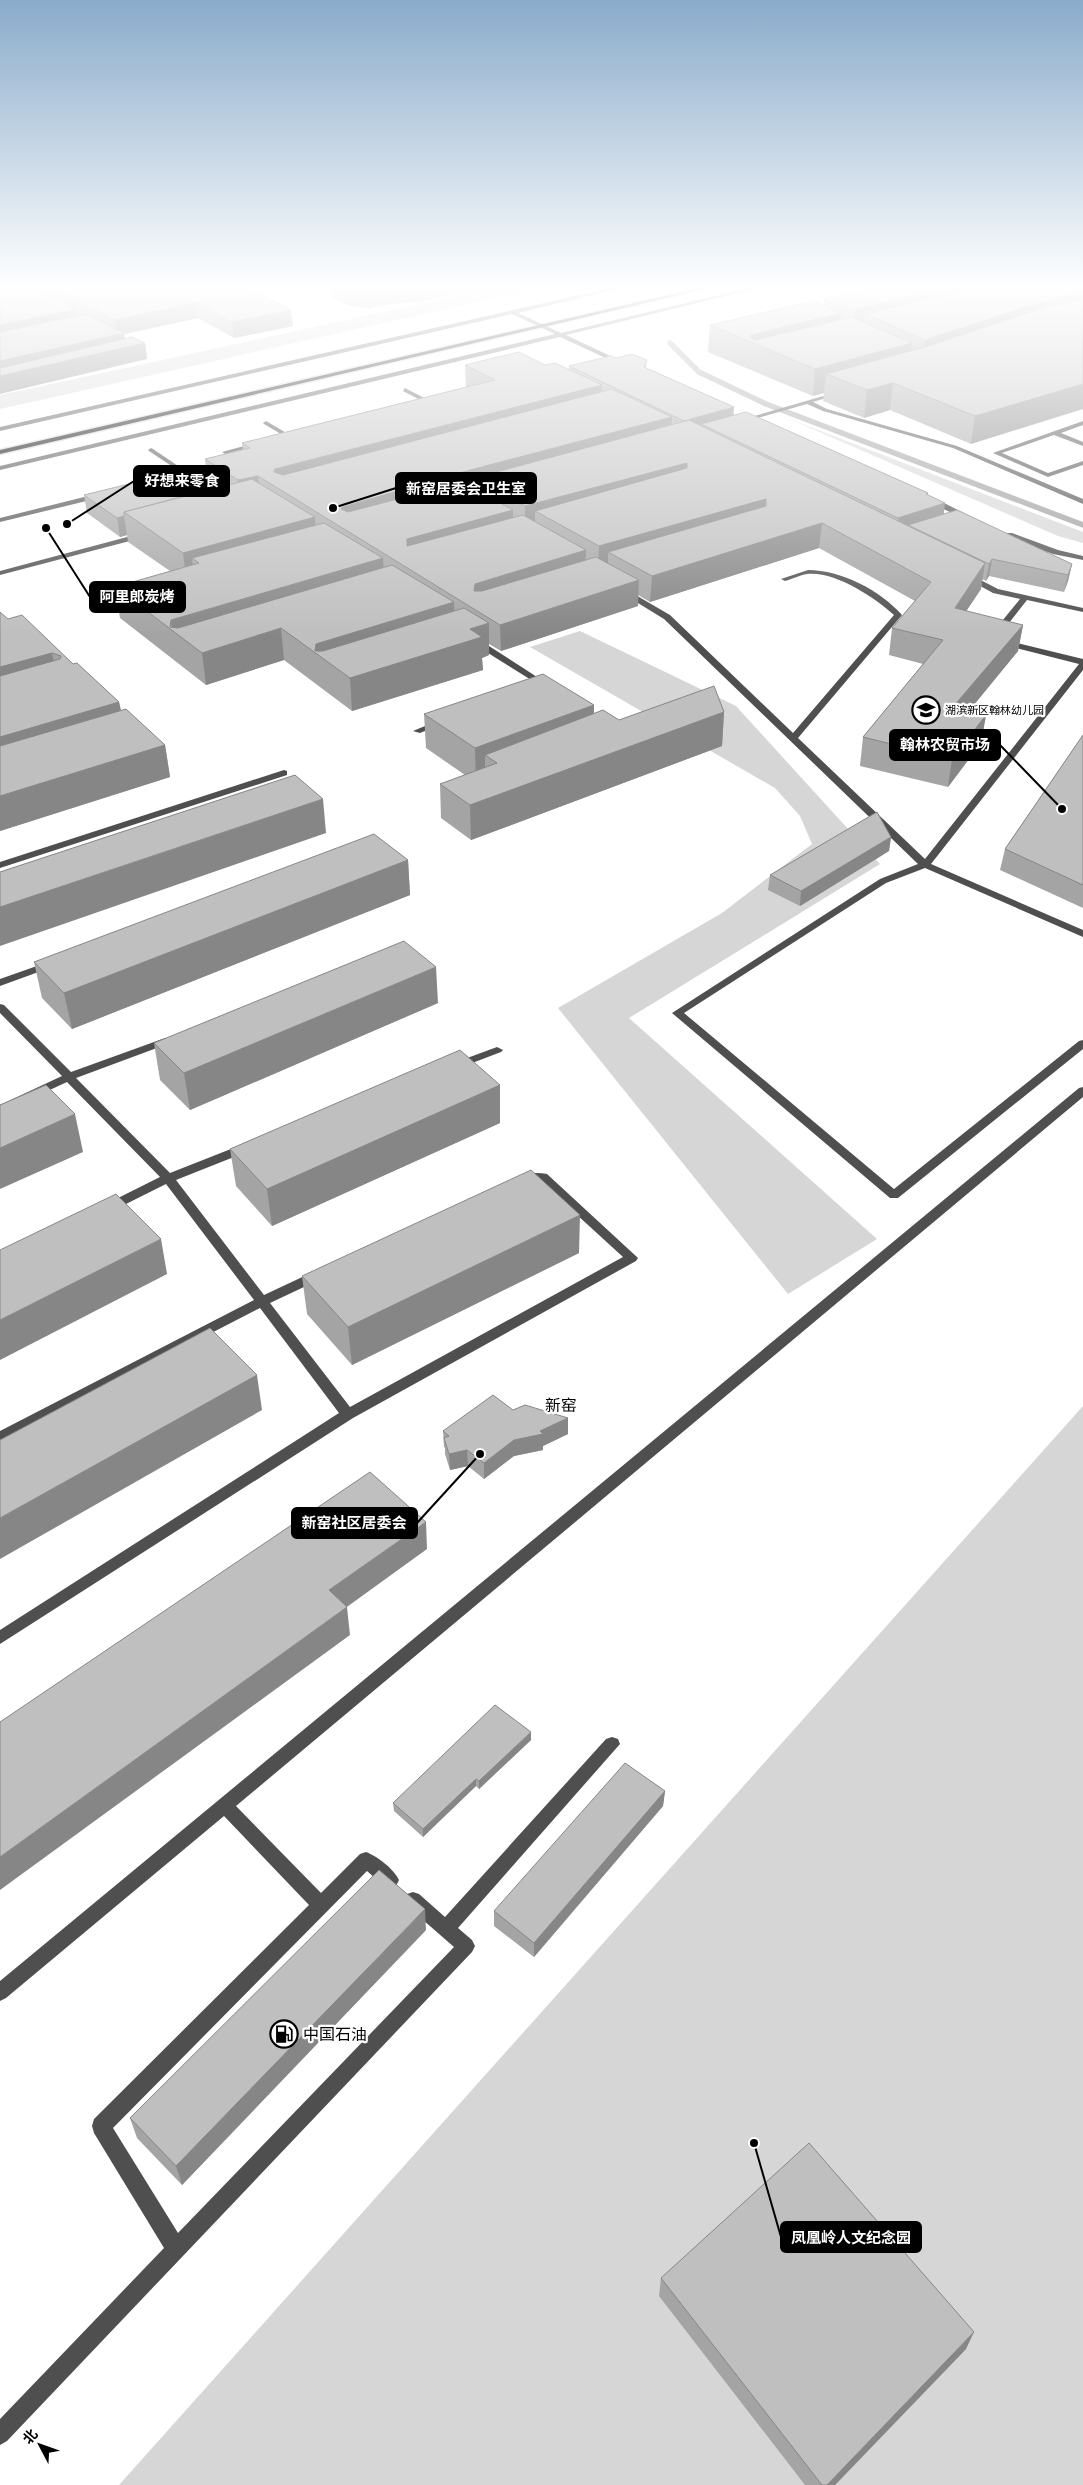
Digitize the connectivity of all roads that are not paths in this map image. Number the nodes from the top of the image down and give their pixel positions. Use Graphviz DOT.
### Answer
graph roads {
  1 [pos="110,404"];
  2 [pos="175,404"];
  3 [pos="208,404"];
  4 [pos="270,404"];
  5 [pos="801,404"];
  6 [pos="811,404"];
  7 [pos="738,415"];
  8 [pos="746,422"];
  9 [pos="755,422"];
  10 [pos="266,423"];
  11 [pos="1083,423"];
  12 [pos="0,429"];
  13 [pos="1055,433"];
  14 [pos="298,434"];
  15 [pos="288,436"];
  16 [pos="279,439"];
  17 [pos="270,441"];
  18 [pos="0,444"];
  19 [pos="1083,444"];
  20 [pos="152,450"];
  21 [pos="0,452"];
  22 [pos="225,452"];
  23 [pos="996,454"];
  24 [pos="981,458"];
  25 [pos="1083,463"];
  26 [pos="0,468"];
  27 [pos="185,473"];
  28 [pos="176,475"];
  29 [pos="201,483"];
  30 [pos="111,492"];
  31 [pos="925,497"];
  32 [pos="1083,502"];
  33 [pos="0,520"];
  34 [pos="960,520"];
  35 [pos="998,531"];
  36 [pos="153,532"];
  37 [pos="1083,558"];
  38 [pos="954,570"];
  39 [pos="0,573"];
  40 [pos="785,579"];
  41 [pos="613,586"];
  42 [pos="1024,598"];
  43 [pos="1083,610"];
  44 [pos="466,635"];
  45 [pos="1083,663"];
  46 [pos="546,685"];
  47 [pos="537,689"];
  48 [pos="555,691"];
  49 [pos="454,718"];
  50 [pos="417,731"];
  51 [pos="794,738"];
  52 [pos="284,773"];
  53 [pos="0,865"];
  54 [pos="925,865"];
  55 [pos="1083,934"];
  56 [pos="64,959"];
  57 [pos="0,983"];
  58 [pos="0,1007"];
  59 [pos="179,1037"];
  60 [pos="1083,1043"];
  61 [pos="497,1050"];
  62 [pos="442,1071"];
  63 [pos="69,1077"];
  64 [pos="1083,1091"];
  65 [pos="0,1109"];
  66 [pos="259,1142"];
  67 [pos="168,1178"];
  68 [pos="512,1185"];
  69 [pos="97,1213"];
  70 [pos="333,1268"];
  71 [pos="262,1301"];
  72 [pos="348,1414"];
  73 [pos="0,1437"];
  74 [pos="0,1638"];
  75 [pos="612,1744"];
  76 [pos="224,1805"];
  77 [pos="321,1905"];
  78 [pos="446,1928"];
  79 [pos="0,1992"];
  80 [pos="177,2250"];
  81 [pos="0,2434"];
  1 -- 12 [label="street"];
  2 -- 18 [label="main road"];
  3 -- 21 [label="main road"];
  4 -- 26 [label="street"];
  5 -- 8 [label="street"];
  6 -- 24 [label="street"];
  7 -- 8 [label="street"];
  8 -- 9 [label="street"];
  10 -- 15 [label="street"];
  11 -- 13 [label="street"];
  13 -- 19 [label="street"];
  13 -- 23 [label="street"];
  14 -- 15 [label="street"];
  15 -- 16 [label="street"];
  17 -- 22 [label="street"];
  20 -- 27 [label="street"];
  23 -- 24 [label="street"];
  23 -- 25 [label="street"];
  24 -- 32 [label="street"];
  27 -- 28 [label="street"];
  27 -- 29 [label="street"];
  30 -- 33 [label="street"];
  31 -- 34 [label="street"];
  35 -- 37 [label="street"];
  36 -- 39 [label="street"];
  38 -- 42 [label="street"];
  40 -- 51 [label="street"];
  41 -- 51 [label="street"];
  42 -- 43 [label="street"];
  42 -- 45 [label="street"];
  44 -- 46 [label="street"];
  45 -- 54 [label="street"];
  46 -- 47 [label="street"];
  46 -- 48 [label="street"];
  49 -- 50 [label="street"];
  51 -- 54 [label="street"];
  52 -- 53 [label="street"];
  54 -- 55 [label="street"];
  54 -- 60 [label="street"];
  56 -- 57 [label="street"];
  58 -- 63 [label="street"];
  59 -- 63 [label="street"];
  61 -- 62 [label="street"];
  63 -- 65 [label="street"];
  63 -- 67 [label="street"];
  64 -- 76 [label="street"];
  66 -- 67 [label="street"];
  67 -- 69 [label="street"];
  67 -- 71 [label="street"];
  68 -- 72 [label="street"];
  70 -- 71 [label="street"];
  71 -- 72 [label="street"];
  71 -- 73 [label="street"];
  72 -- 74 [label="street"];
  75 -- 78 [label="street"];
  76 -- 77 [label="street"];
  76 -- 79 [label="street"];
  77 -- 78 [label="street"];
  77 -- 80 [label="street"];
  78 -- 80 [label="street"];
  80 -- 81 [label="street"];
}
